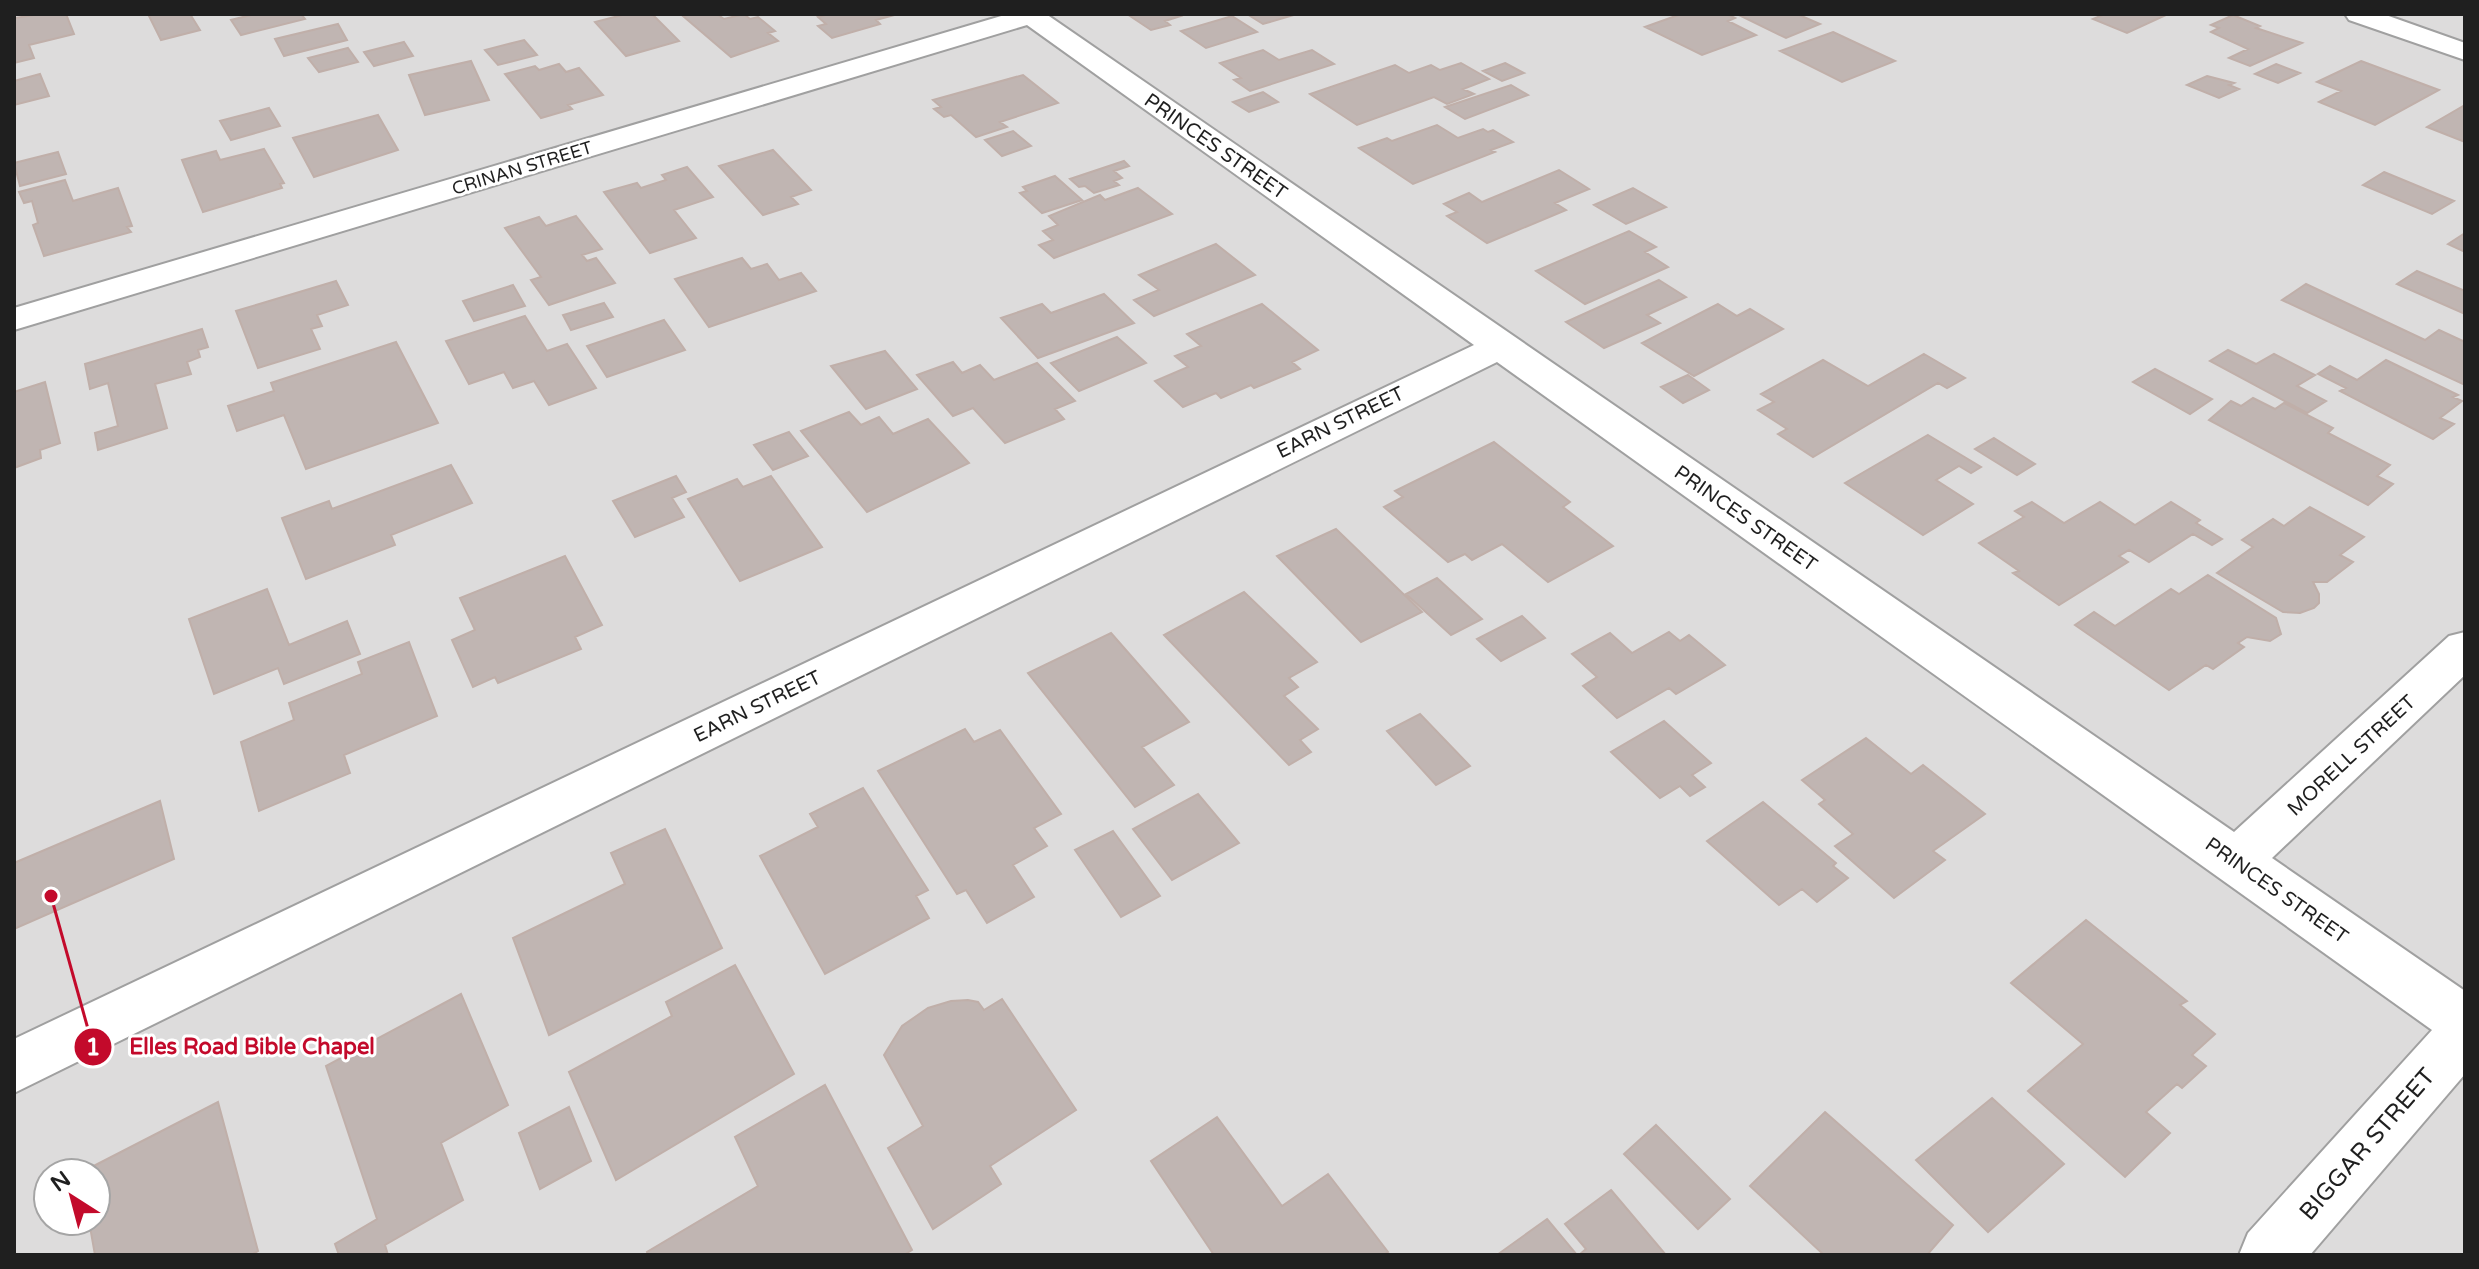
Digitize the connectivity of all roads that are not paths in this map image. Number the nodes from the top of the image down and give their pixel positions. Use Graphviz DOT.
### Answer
graph roads {
  1 [pos="2358,14"];
  2 [pos="1029,15"];
  3 [pos="2465,52"];
  4 [pos="14,319"];
  5 [pos="1501,346"];
  6 [pos="2465,648"];
  7 [pos="2236,861"];
  8 [pos="2465,1022"];
  9 [pos="2465,1033"];
  10 [pos="14,1067"];
  11 [pos="2270,1255"];
  1 -- 3 [label="street"];
  2 -- 4 [label="street, CRINAN STREET"];
  2 -- 5 [label="street, PRINCES STREET"];
  5 -- 7 [label="street, PRINCES STREET"];
  5 -- 10 [label="street, EARN STREET"];
  6 -- 7 [label="street, MORELL STREET"];
  7 -- 8 [label="street, PRINCES STREET"];
  9 -- 11 [label="street, BIGGAR STREET"];
}
